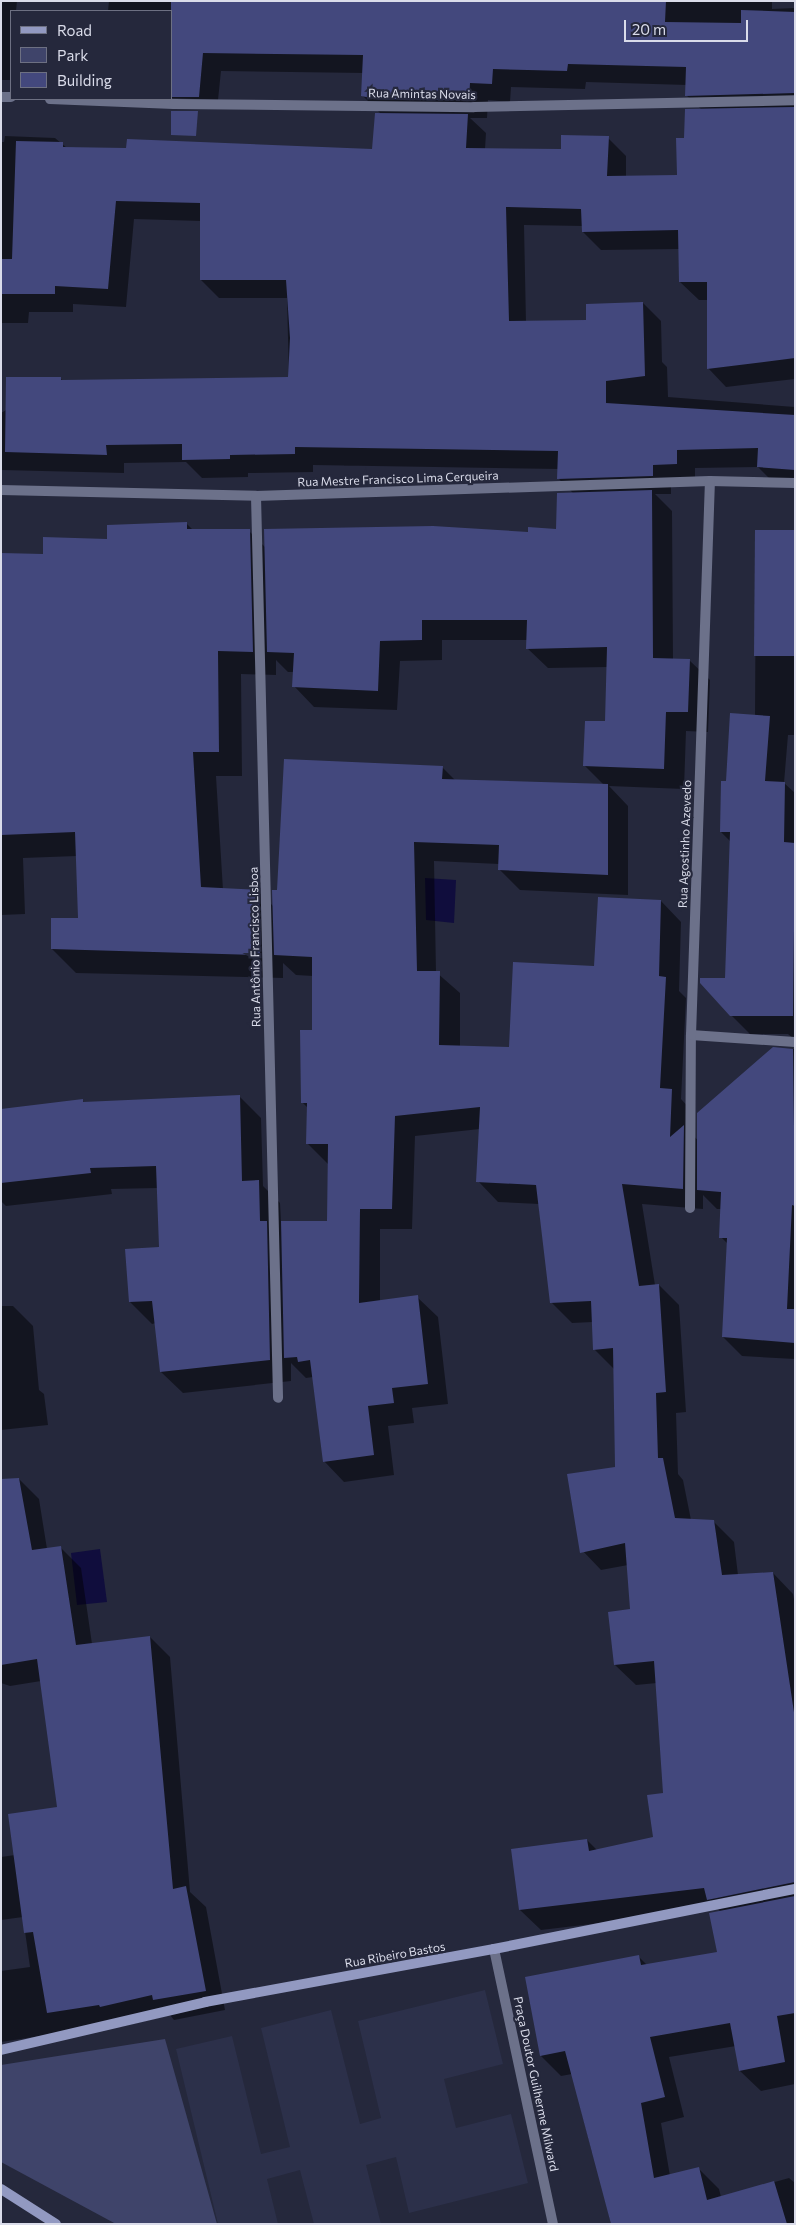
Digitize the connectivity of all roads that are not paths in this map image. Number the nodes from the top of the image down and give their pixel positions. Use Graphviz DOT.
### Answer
graph roads {
  1 [pos="102,100"];
  2 [pos="795,100"];
  3 [pos="710,481"];
  4 [pos="795,484"];
  5 [pos="1,490"];
  6 [pos="256,496"];
  7 [pos="691,1035"];
  8 [pos="795,1042"];
  9 [pos="690,1208"];
  10 [pos="278,1398"];
  11 [pos="795,1889"];
  12 [pos="494,1950"];
  13 [pos="1,2050"];
  14 [pos="1,2189"];
  15 [pos="56,2224"];
  16 [pos="553,2224"];
  1 -- 2 [label="street, Rua Amintas Novais"];
  3 -- 4 [label="street, Rua Mestre Francisco Lima Cerqueira"];
  3 -- 6 [label="street, Rua Mestre Francisco Lima Cerqueira"];
  3 -- 7 [label="street, Rua Agostinho Azevedo"];
  5 -- 6 [label="street, Rua Mestre Francisco Lima Cerqueira"];
  6 -- 10 [label="street, Rua Antônio Francisco Lisboa"];
  7 -- 8 [label="street"];
  7 -- 9 [label="street, Rua Agostinho Azevedo"];
  11 -- 12 [label="main road, Rua Ribeiro Bastos"];
  12 -- 13 [label="main road, Rua Ribeiro Bastos"];
  12 -- 16 [label="street, Praça Doutor Guilherme Milward"];
  14 -- 15 [label="main road"];
}
